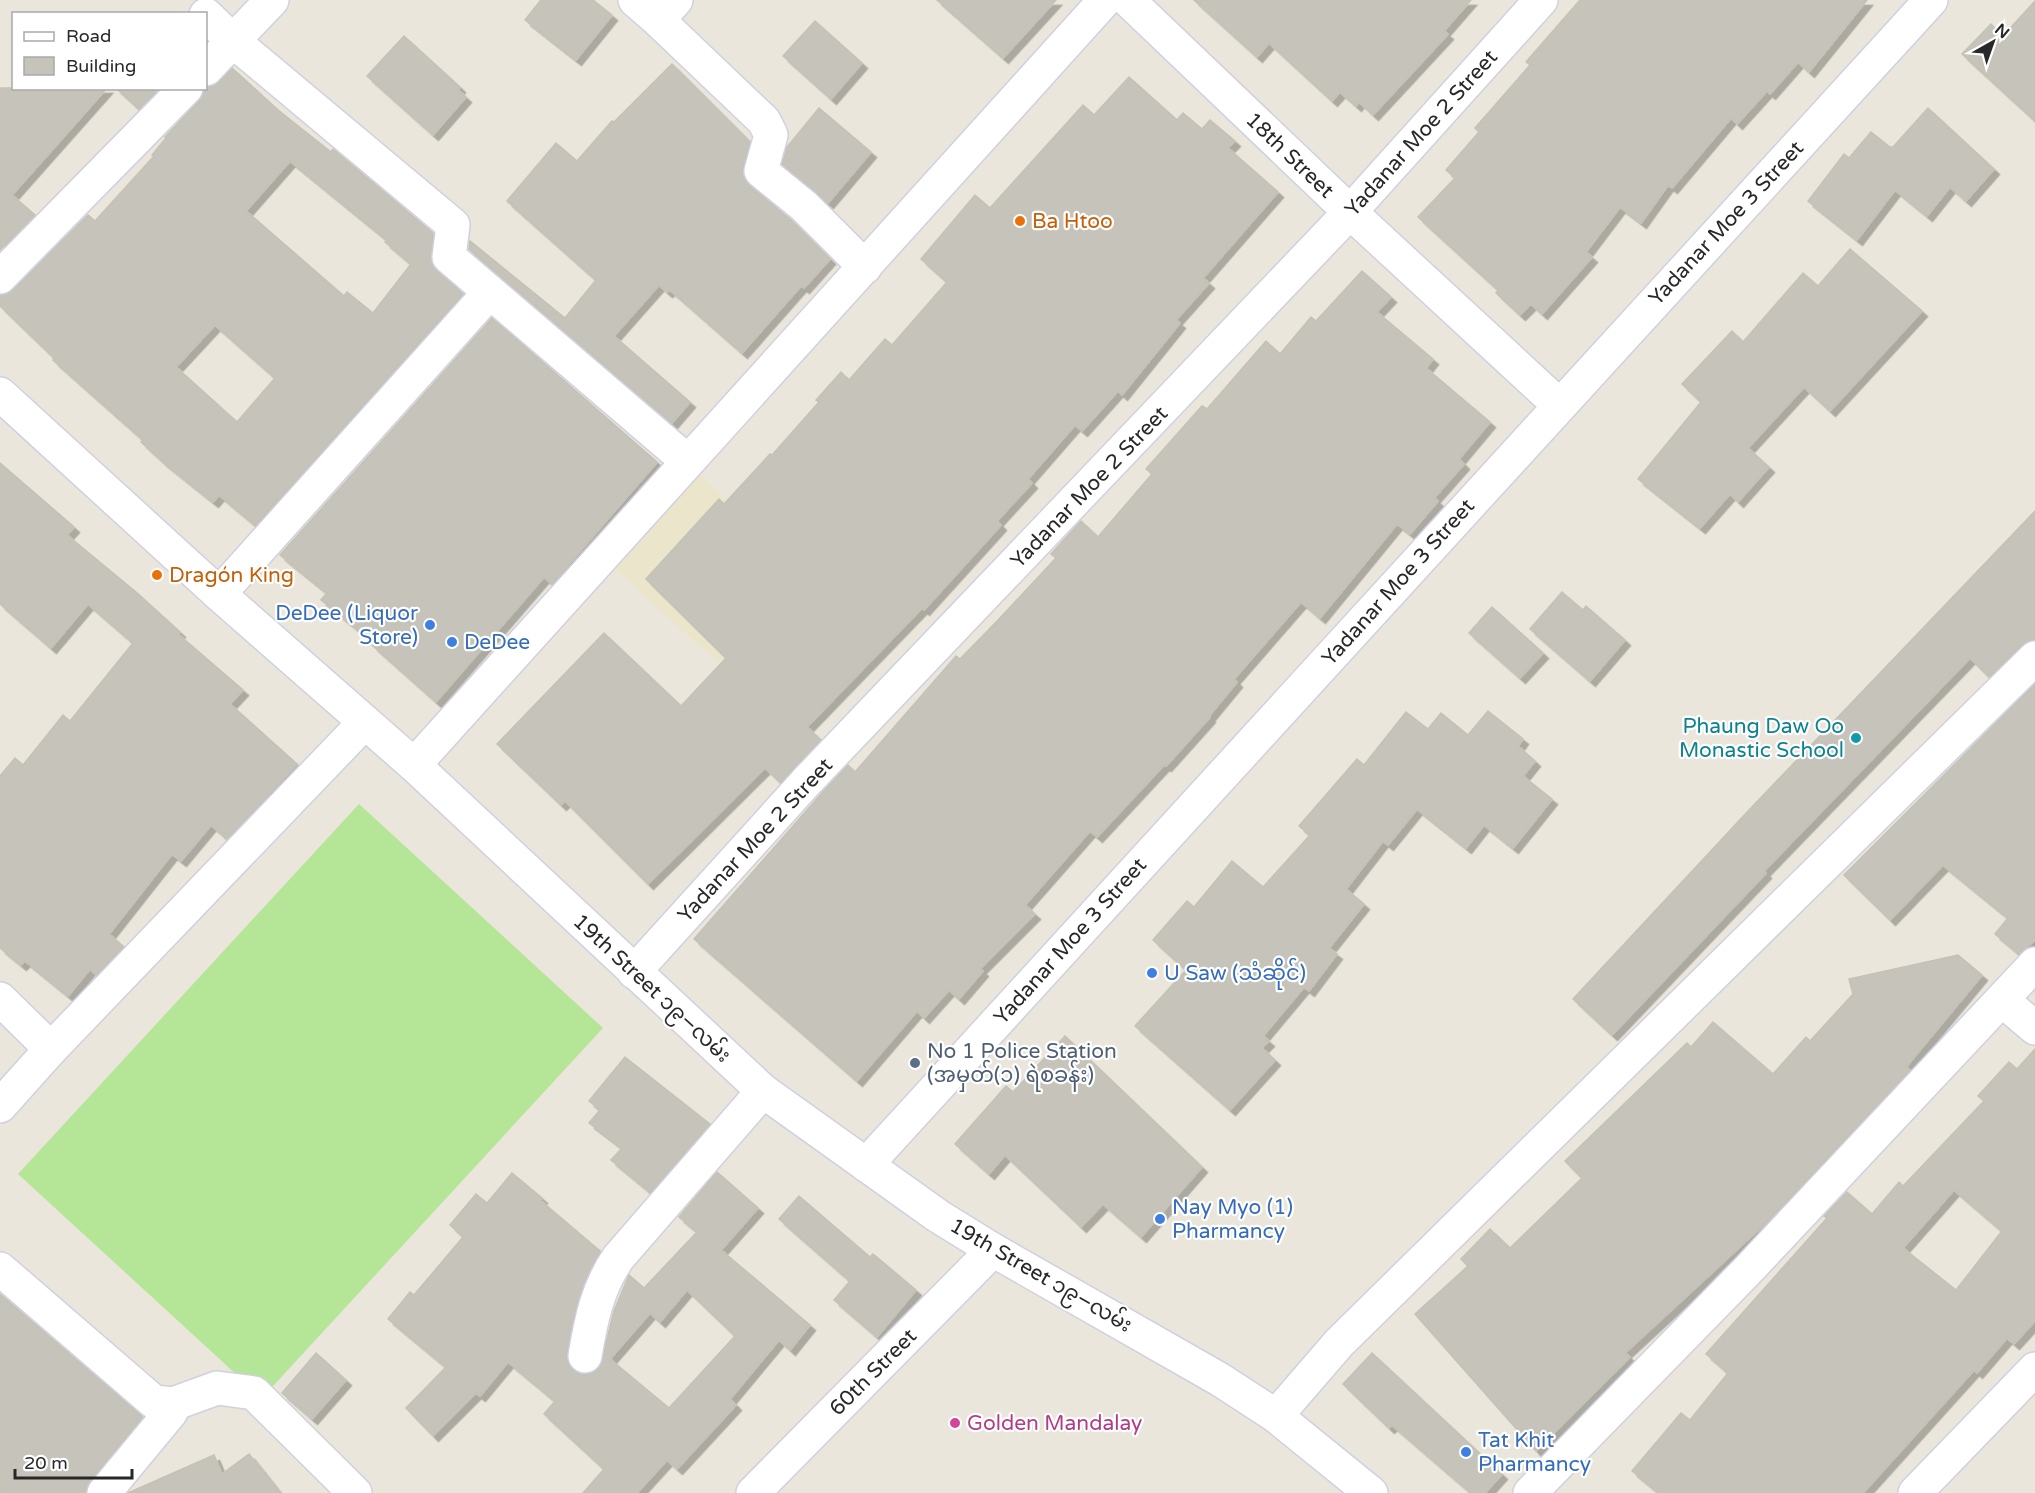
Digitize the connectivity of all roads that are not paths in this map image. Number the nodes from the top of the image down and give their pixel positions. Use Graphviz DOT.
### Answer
graph roads {
  1 [pos="190,0"];
  2 [pos="272,0"];
  3 [pos="1105,0"];
  4 [pos="1128,0"];
  5 [pos="1541,0"];
  6 [pos="1930,0"];
  7 [pos="656,7"];
  8 [pos="203,12"];
  9 [pos="207,16"];
  10 [pos="233,41"];
  11 [pos="207,68"];
  12 [pos="184,90"];
  13 [pos="1350,212"];
  14 [pos="865,267"];
  15 [pos="0,277"];
  16 [pos="489,293"];
  17 [pos="0,394"];
  18 [pos="1559,405"];
  19 [pos="686,460"];
  20 [pos="219,594"];
  21 [pos="2035,658"];
  22 [pos="365,722"];
  23 [pos="414,765"];
  24 [pos="2035,964"];
  25 [pos="634,972"];
  26 [pos="0,999"];
  27 [pos="2002,1000"];
  28 [pos="2035,1028"];
  29 [pos="51,1049"];
  30 [pos="763,1091"];
  31 [pos="0,1106"];
  32 [pos="866,1165"];
  33 [pos="993,1250"];
  34 [pos="0,1269"];
  35 [pos="585,1356"];
  36 [pos="2035,1369"];
  37 [pos="173,1404"];
  38 [pos="1276,1416"];
  39 [pos="104,1493"];
  40 [pos="355,1493"];
  41 [pos="753,1493"];
  42 [pos="1371,1493"];
  43 [pos="1530,1493"];
  44 [pos="1915,1493"];
  1 -- 8 [label="street"];
  2 -- 10 [label="street"];
  3 -- 14 [label="street"];
  4 -- 13 [label="street, 18th Street"];
  5 -- 13 [label="street, Yadanar Moe 2 Street"];
  6 -- 18 [label="street, Yadanar Moe 3 Street"];
  7 -- 14 [label="street"];
  9 -- 10 [label="street"];
  10 -- 11 [label="street"];
  10 -- 16 [label="street"];
  12 -- 15 [label="street"];
  13 -- 18 [label="street, 18th Street"];
  13 -- 25 [label="street, Yadanar Moe 2 Street"];
  14 -- 19 [label="street"];
  16 -- 19 [label="street"];
  16 -- 20 [label="street"];
  17 -- 20 [label="street, 19th Street ၁၉−လမ်း"];
  18 -- 32 [label="street, Yadanar Moe 3 Street"];
  19 -- 23 [label="street"];
  20 -- 22 [label="street, 19th Street ၁၉−လမ်း"];
  21 -- 38 [label="street"];
  22 -- 23 [label="street, 19th Street ၁၉−လမ်း"];
  22 -- 29 [label="street"];
  23 -- 25 [label="street, 19th Street ၁၉−လမ်း"];
  24 -- 27 [label="street"];
  25 -- 30 [label="street, 19th Street ၁၉−လမ်း"];
  26 -- 29 [label="street"];
  27 -- 28 [label="street"];
  27 -- 43 [label="street"];
  29 -- 31 [label="street"];
  30 -- 32 [label="street, 19th Street ၁၉−လမ်း"];
  30 -- 35 [label="street"];
  32 -- 33 [label="street, 19th Street ၁၉−လမ်း"];
  33 -- 38 [label="street, 19th Street ၁၉−လမ်း"];
  33 -- 41 [label="street, 60th Street"];
  34 -- 37 [label="street"];
  36 -- 44 [label="street"];
  37 -- 39 [label="street"];
  37 -- 40 [label="street"];
  38 -- 42 [label="street, 19th Street ၁၉−လမ်း"];
}
